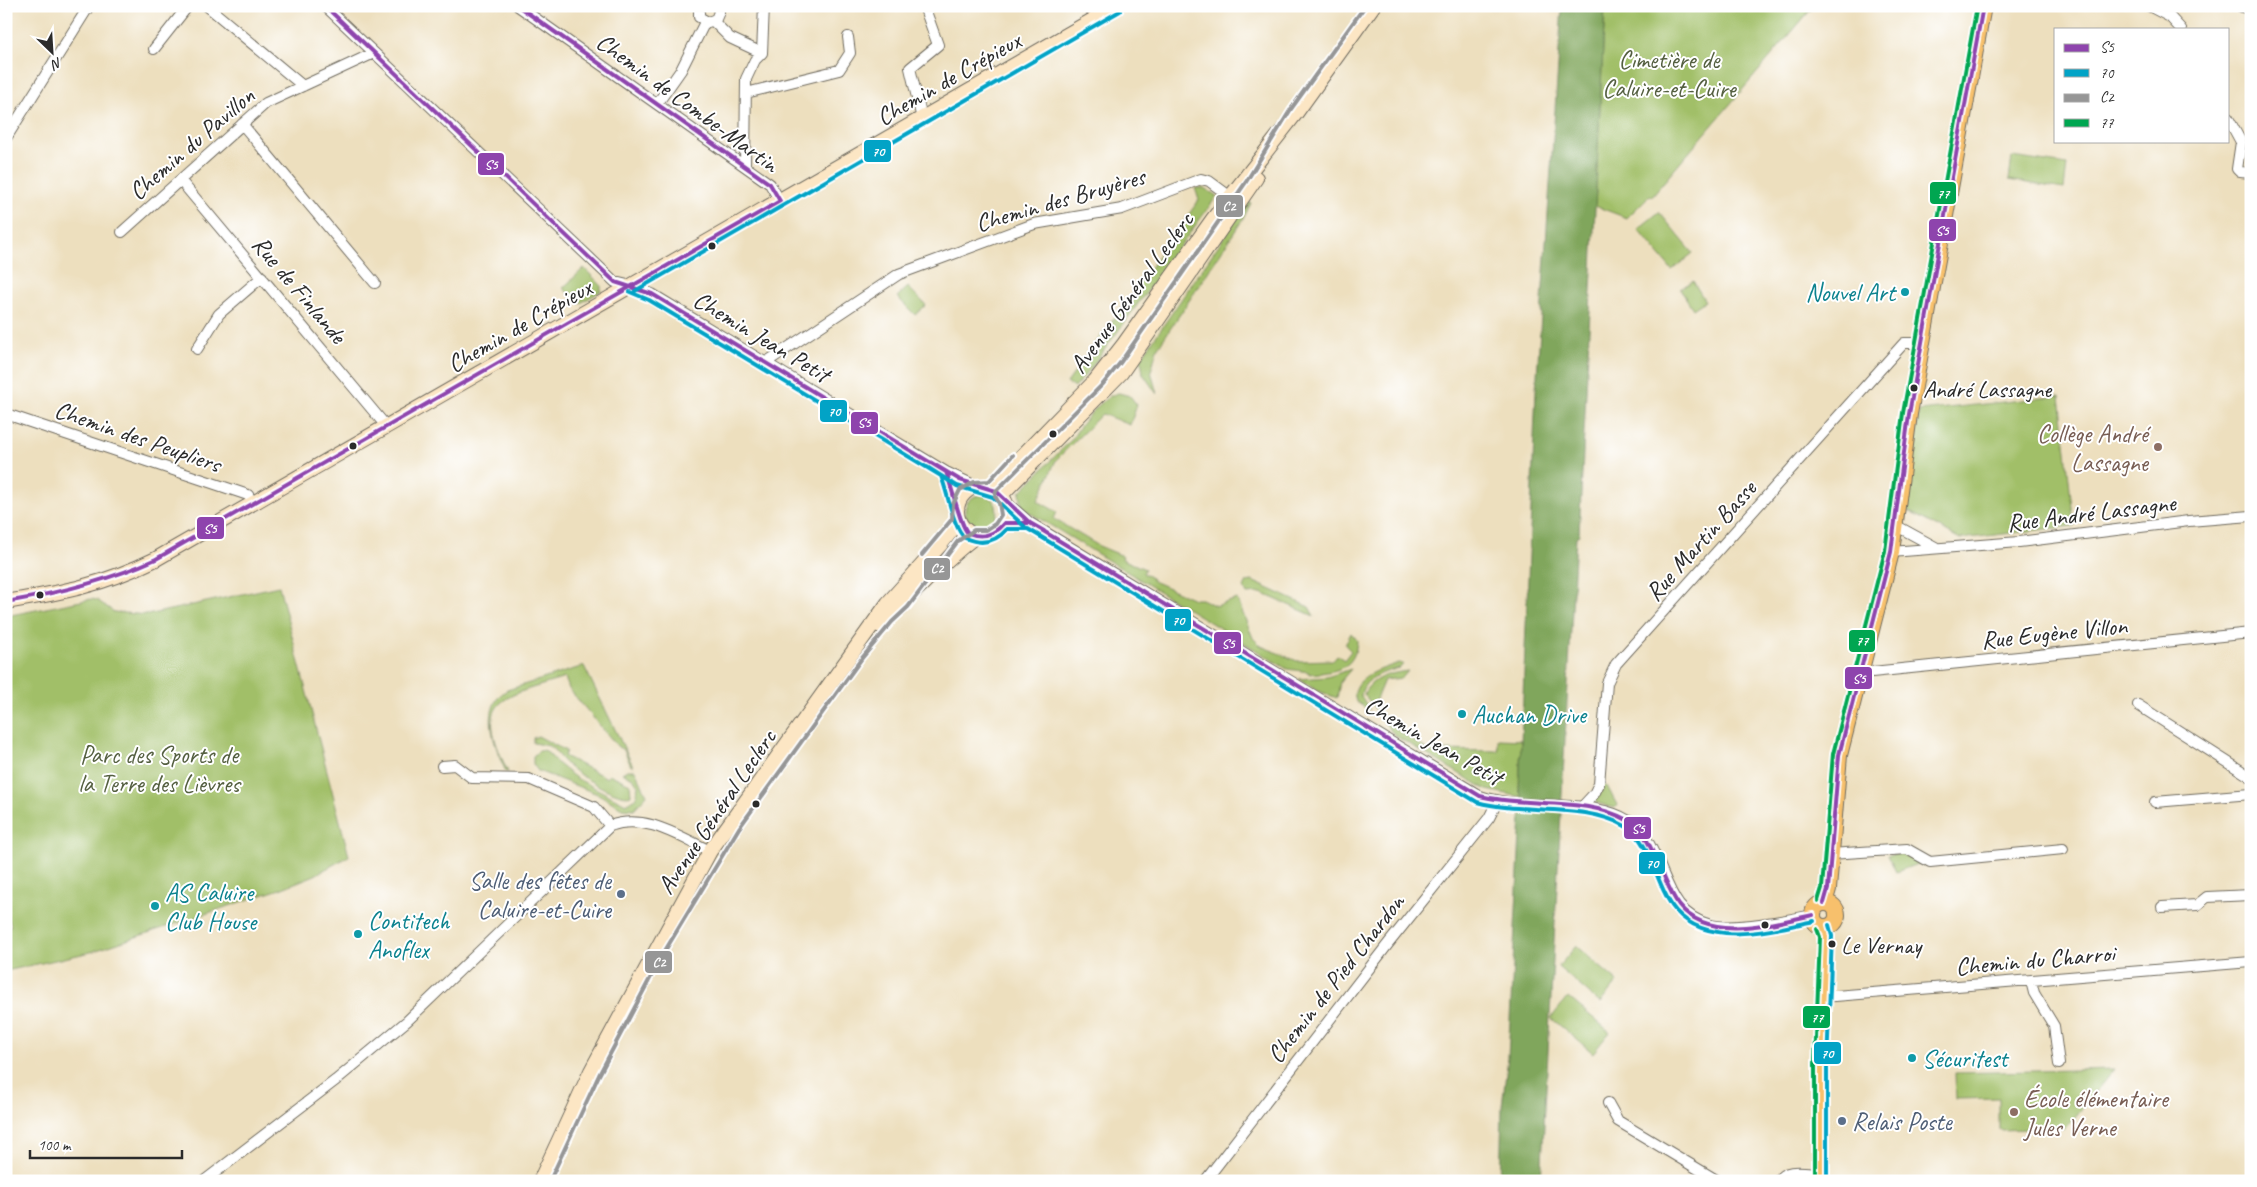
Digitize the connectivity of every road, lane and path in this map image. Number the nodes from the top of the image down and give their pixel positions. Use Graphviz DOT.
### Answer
graph roads {
  1 [pos="89,6"];
  2 [pos="188,6"];
  3 [pos="207,6"];
  4 [pos="325,6"];
  5 [pos="518,6"];
  6 [pos="698,6"];
  7 [pos="717,6"];
  8 [pos="764,6"];
  9 [pos="924,6"];
  10 [pos="1117,6"];
  11 [pos="1374,6"];
  12 [pos="1983,6"];
  13 [pos="2149,6"];
  14 [pos="2240,6"];
  15 [pos="2251,10"];
  16 [pos="709,21"];
  17 [pos="2180,28"];
  18 [pos="848,37"];
  19 [pos="154,50"];
  20 [pos="374,53"];
  21 [pos="762,53"];
  22 [pos="303,86"];
  23 [pos="746,93"];
  24 [pos="657,104"];
  25 [pos="922,119"];
  26 [pos="2230,122"];
  27 [pos="242,124"];
  28 [pos="6,138"];
  29 [pos="745,166"];
  30 [pos="2251,173"];
  31 [pos="180,180"];
  32 [pos="1234,200"];
  33 [pos="780,201"];
  34 [pos="122,232"];
  35 [pos="262,277"];
  36 [pos="375,282"];
  37 [pos="632,286"];
  38 [pos="1922,343"];
  39 [pos="197,350"];
  40 [pos="765,362"];
  41 [pos="6,414"];
  42 [pos="386,426"];
  43 [pos="946,472"];
  44 [pos="994,493"];
  45 [pos="253,503"];
  46 [pos="958,505"];
  47 [pos="2251,516"];
  48 [pos="959,521"];
  49 [pos="1004,523"];
  50 [pos="1030,523"];
  51 [pos="1895,524"];
  52 [pos="976,536"];
  53 [pos="1937,548"];
  54 [pos="1891,552"];
  55 [pos="6,602"];
  56 [pos="2251,633"];
  57 [pos="864,637"];
  58 [pos="1862,670"];
  59 [pos="2138,705"];
  60 [pos="442,766"];
  61 [pos="2251,777"];
  62 [pos="2251,794"];
  63 [pos="1497,802"];
  64 [pos="2155,802"];
  65 [pos="1581,808"];
  66 [pos="610,826"];
  67 [pos="2063,848"];
  68 [pos="710,851"];
  69 [pos="1830,854"];
  70 [pos="2251,894"];
  71 [pos="2162,907"];
  72 [pos="1820,915"];
  73 [pos="2251,962"];
  74 [pos="2032,981"];
  75 [pos="1823,997"];
  76 [pos="2059,1064"];
  77 [pos="1608,1104"];
  78 [pos="1821,1177"];
  79 [pos="204,1181"];
  80 [pos="540,1181"];
  81 [pos="1205,1181"];
  82 [pos="1718,1181"];
  83 [pos="1778,1181"];
  1 -- 28 [label="street"];
  2 -- 19 [label="street"];
  3 -- 22 [label="street"];
  4 -- 20 [label="street, Chemin Jean Petit"];
  5 -- 24 [label="street, Chemin de Combe-Martin"];
  6 -- 16 [label="street"];
  7 -- 16 [label="street"];
  8 -- 21 [label="street"];
  9 -- 25 [label="street"];
  10 -- 25 [label="main road, Chemin de Crépieux"];
  11 -- 32 [label="main road, Avenue Général Leclerc"];
  12 -- 38 [label="main road"];
  13 -- 17 [label="street"];
  14 -- 15 [label="street"];
  16 -- 21 [label="street"];
  16 -- 24 [label="street"];
  18 -- 23 [label="street"];
  20 -- 22 [label="street, Chemin du Pavillon"];
  20 -- 37 [label="street, Chemin Jean Petit"];
  21 -- 23 [label="street"];
  22 -- 27 [label="street, Chemin du Pavillon"];
  23 -- 29 [label="street"];
  24 -- 29 [label="street, Chemin de Combe-Martin"];
  25 -- 33 [label="main road, Chemin de Crépieux"];
  26 -- 30 [label="street"];
  27 -- 31 [label="street, Chemin du Pavillon"];
  27 -- 36 [label="street"];
  29 -- 33 [label="street, Chemin de Combe-Martin"];
  31 -- 34 [label="street, Chemin du Pavillon"];
  31 -- 35 [label="street, Rue de Finlande"];
  32 -- 40 [label="street, Chemin des Bruyères"];
  32 -- 44 [label="main road, Avenue Général Leclerc"];
  33 -- 37 [label="main road, Chemin de Crépieux"];
  35 -- 39 [label="street"];
  35 -- 42 [label="street, Rue de Finlande"];
  37 -- 40 [label="street, Chemin Jean Petit"];
  37 -- 42 [label="main road, Chemin de Crépieux"];
  38 -- 51 [label="main road"];
  38 -- 65 [label="street, Rue Martin Basse"];
  40 -- 43 [label="street, Chemin Jean Petit"];
  41 -- 45 [label="street, Chemin des Peupliers"];
  42 -- 45 [label="main road, Chemin de Crépieux"];
  43 -- 44 [label="street, Chemin Jean Petit"];
  43 -- 46 [label="street"];
  44 -- 46 [label="main road"];
  44 -- 49 [label="main road"];
  44 -- 50 [label="street, Chemin Jean Petit"];
  45 -- 55 [label="main road, Chemin de Crépieux"];
  46 -- 48 [label="main road"];
  47 -- 53 [label="street, Rue André Lassagne"];
  48 -- 52 [label="main road"];
  48 -- 57 [label="main road, Avenue Général Leclerc"];
  49 -- 50 [label="street"];
  49 -- 52 [label="main road"];
  50 -- 63 [label="street, Chemin Jean Petit"];
  51 -- 53 [label="street"];
  51 -- 54 [label="main road"];
  52 -- 57 [label="main road, Avenue Général Leclerc"];
  53 -- 54 [label="street, Rue André Lassagne"];
  54 -- 58 [label="main road"];
  56 -- 58 [label="street, Rue Eugène Villon"];
  57 -- 68 [label="main road, Avenue Général Leclerc"];
  58 -- 69 [label="main road"];
  59 -- 61 [label="street"];
  60 -- 66 [label="street"];
  62 -- 64 [label="street"];
  63 -- 65 [label="street, Chemin Jean Petit"];
  63 -- 81 [label="street, Chemin de Pied Chardon"];
  65 -- 72 [label="street, Chemin Jean Petit"];
  66 -- 68 [label="street"];
  66 -- 79 [label="street"];
  67 -- 69 [label="street"];
  68 -- 80 [label="main road, Avenue Général Leclerc"];
  69 -- 72 [label="main road"];
  70 -- 71 [label="street"];
  72 -- 75 [label="main road"];
  73 -- 74 [label="street, Chemin du Charroi"];
  74 -- 75 [label="street, Chemin du Charroi"];
  74 -- 76 [label="street"];
  75 -- 78 [label="main road"];
  77 -- 82 [label="street"];
  78 -- 83 [label="street"];
}
